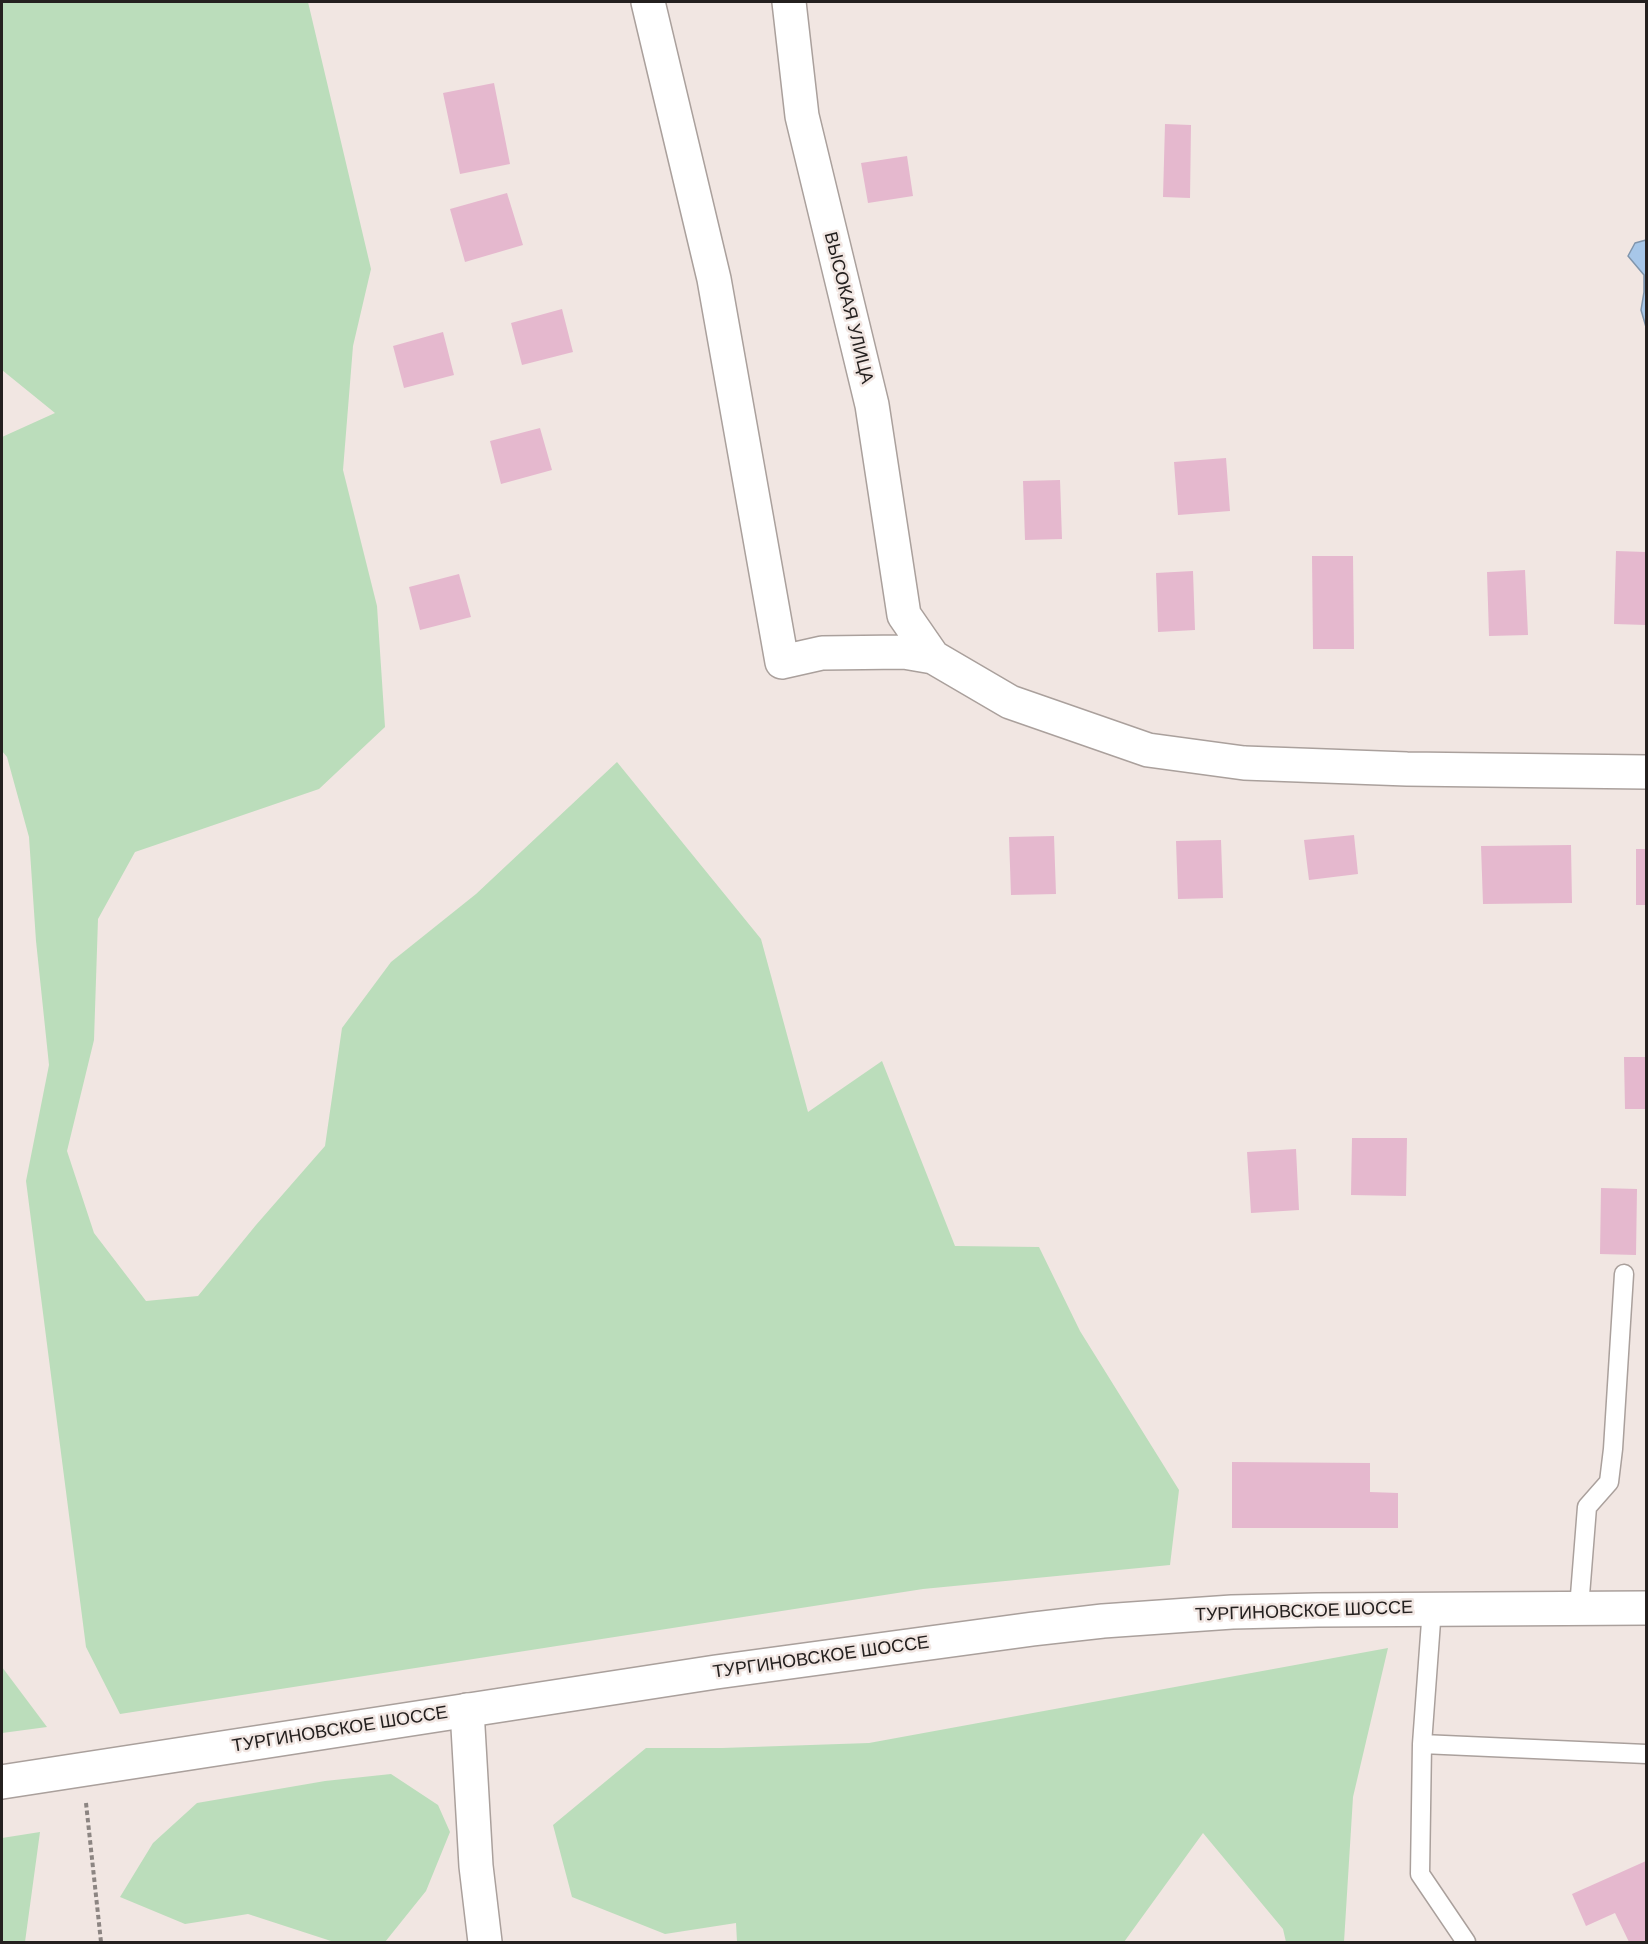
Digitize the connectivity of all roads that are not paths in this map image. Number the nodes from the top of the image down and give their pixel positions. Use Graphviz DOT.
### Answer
graph roads {
  1 [pos="648,2"];
  2 [pos="789,2"];
  3 [pos="933,657"];
  4 [pos="1647,772"];
  5 [pos="1624,1274"];
  6 [pos="1432,1608"];
  7 [pos="1579,1608"];
  8 [pos="1647,1608"];
  9 [pos="467,1710"];
  10 [pos="1422,1744"];
  11 [pos="1647,1754"];
  12 [pos="2,1782"];
  13 [pos="486,1942"];
  14 [pos="1466,1942"];
  1 -- 3 [label="street"];
  2 -- 3 [label="street, ВЫСОКАЯ УЛИЦА"];
  3 -- 4 [label="street"];
  5 -- 7 [label="lane"];
  6 -- 7 [label="street, ТУРГИНОВСКОЕ ШОССЕ"];
  6 -- 9 [label="street, ТУРГИНОВСКОЕ ШОССЕ"];
  6 -- 10 [label="lane"];
  7 -- 8 [label="street, ТУРГИНОВСКОЕ ШОССЕ"];
  9 -- 12 [label="street, ТУРГИНОВСКОЕ ШОССЕ"];
  9 -- 13 [label="street"];
  10 -- 11 [label="lane"];
  10 -- 14 [label="lane"];
}
